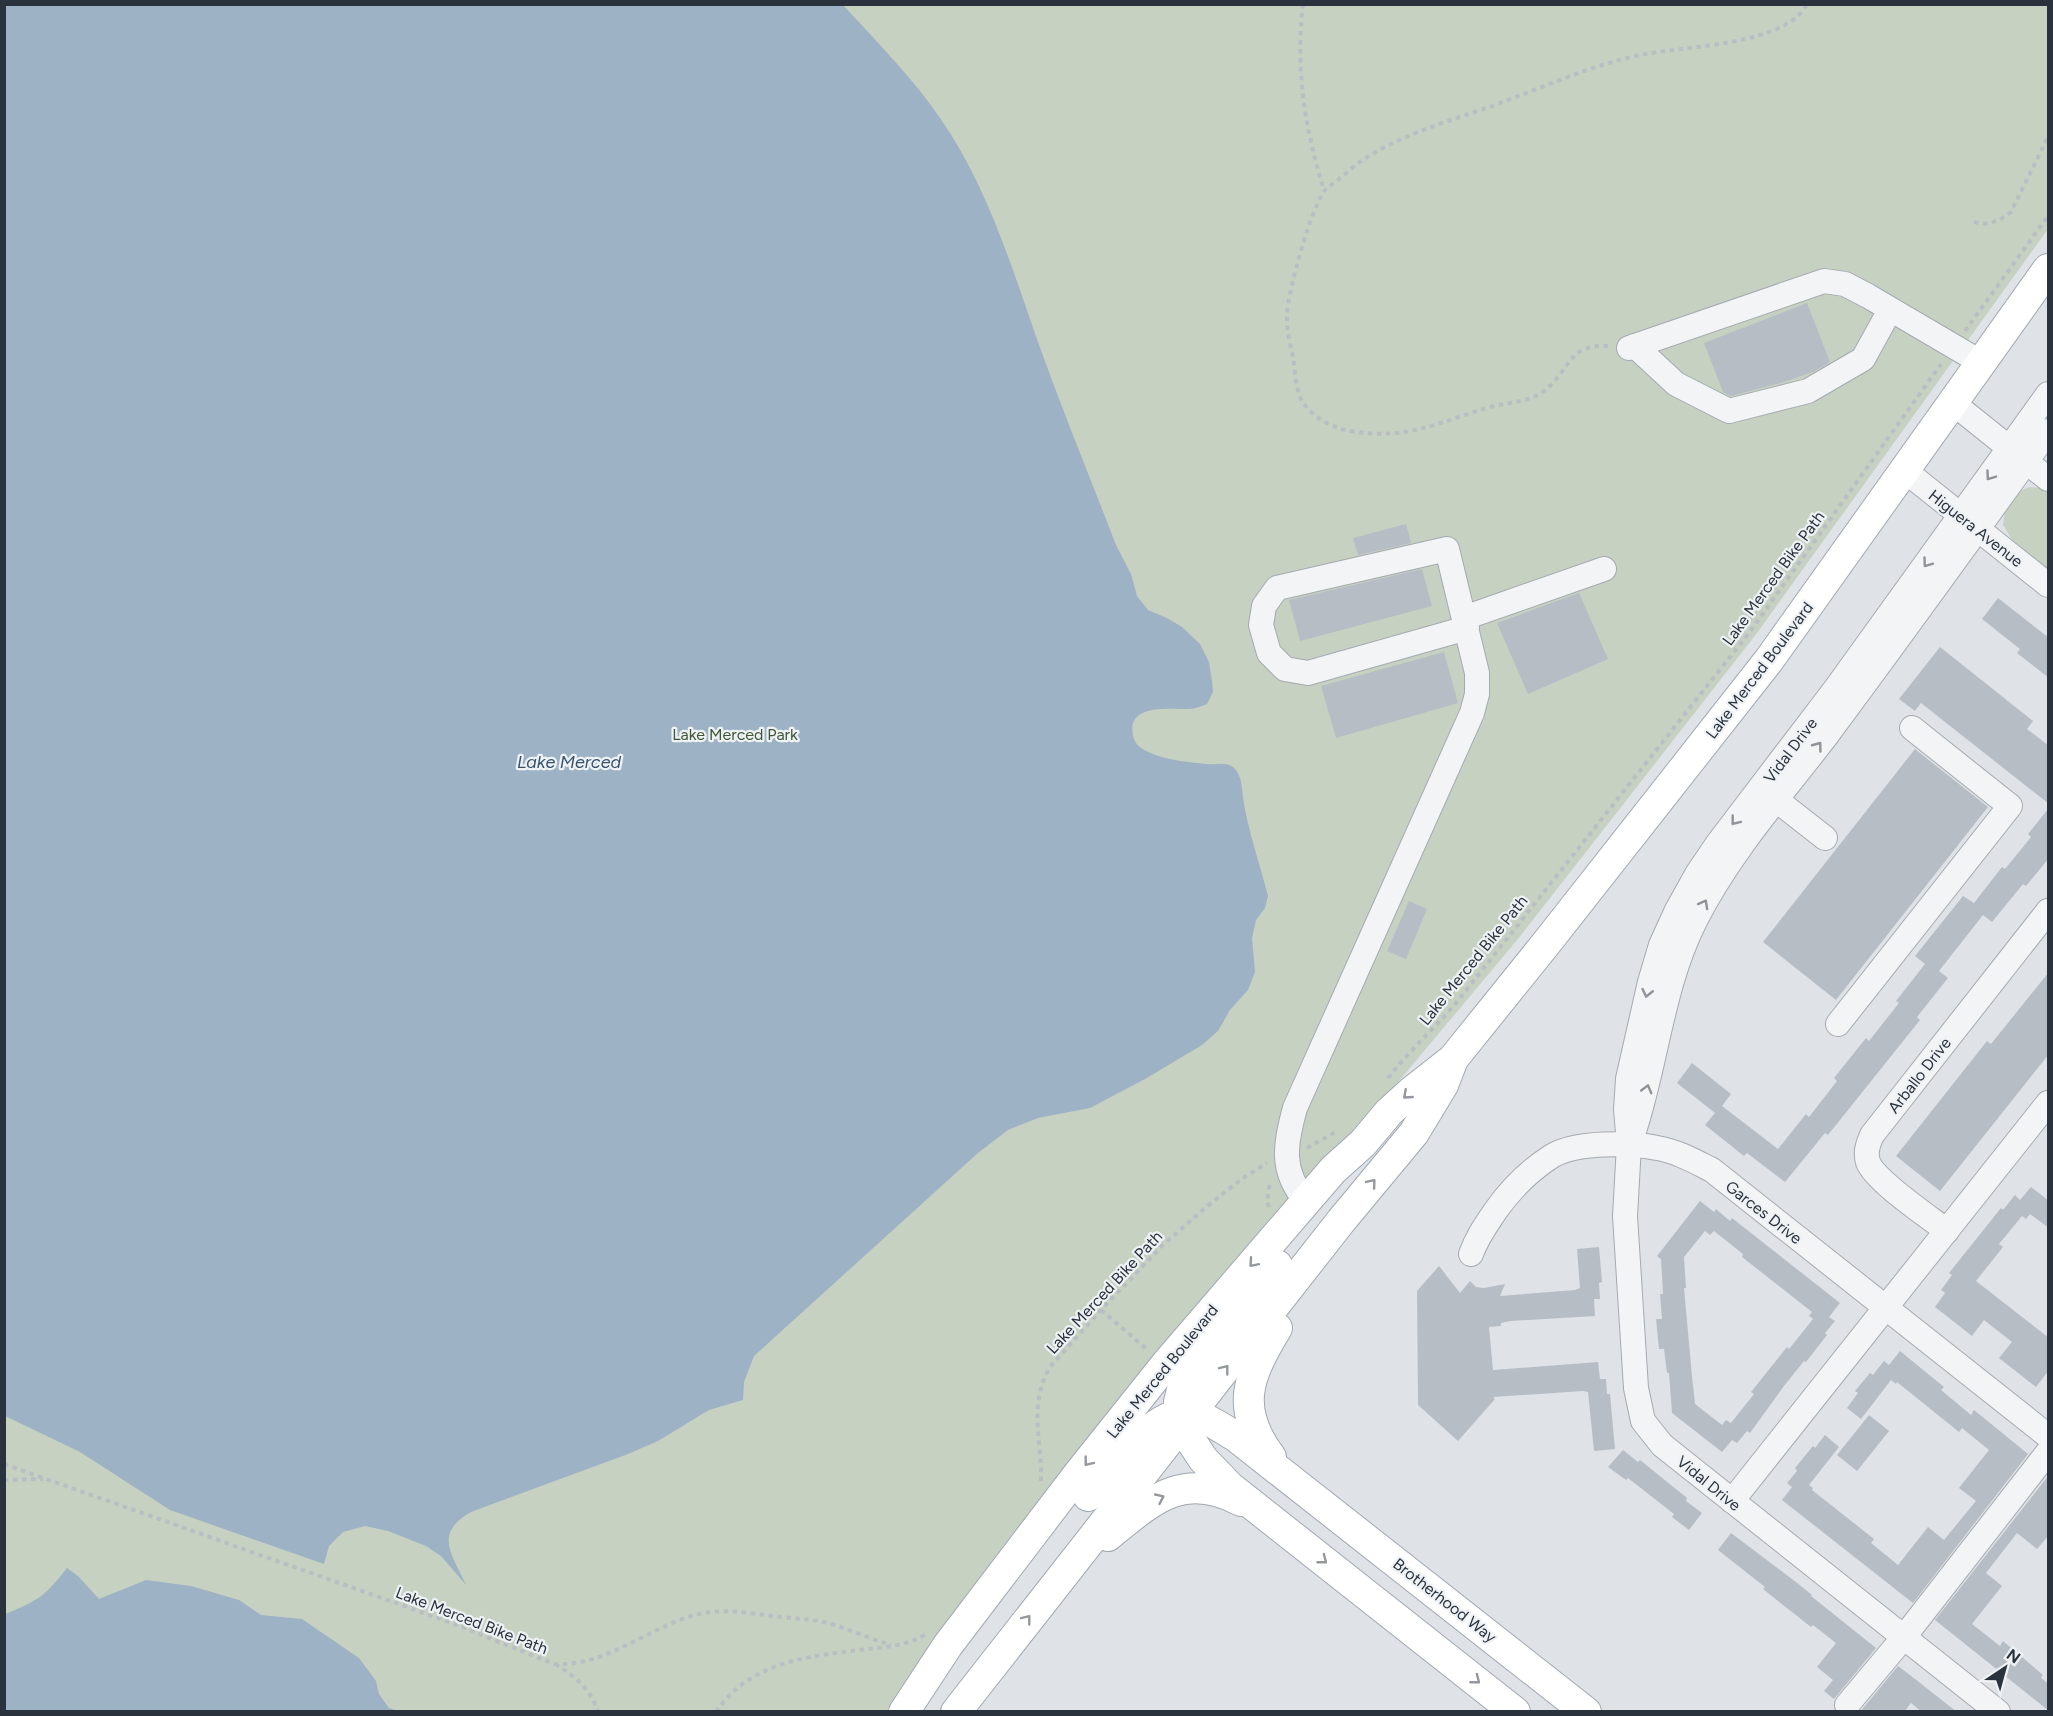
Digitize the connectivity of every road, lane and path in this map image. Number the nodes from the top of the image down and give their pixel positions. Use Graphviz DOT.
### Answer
graph roads {
  1 [pos="1303,4"];
  2 [pos="1807,4"];
  3 [pos="2049,137"];
  4 [pos="1324,191"];
  5 [pos="2049,216"];
  6 [pos="1974,222"];
  7 [pos="2049,269"];
  8 [pos="1890,310"];
  9 [pos="1954,346"];
  10 [pos="1632,347"];
  11 [pos="1982,363"];
  12 [pos="2049,394"];
  13 [pos="1953,403"];
  14 [pos="2049,431"];
  15 [pos="2018,455"];
  16 [pos="1904,471"];
  17 [pos="2049,479"];
  18 [pos="1969,523"];
  19 [pos="1604,569"];
  20 [pos="2049,585"];
  21 [pos="1465,623"];
  22 [pos="1912,728"];
  23 [pos="1769,794"];
  24 [pos="1825,838"];
  25 [pos="2049,911"];
  26 [pos="1838,1024"];
  27 [pos="1453,1059"];
  28 [pos="1383,1083"];
  29 [pos="2049,1102"];
  30 [pos="1354,1134"];
  31 [pos="1629,1145"];
  32 [pos="1287,1155"];
  33 [pos="1306,1201"];
  34 [pos="1341,1221"];
  35 [pos="1947,1231"];
  36 [pos="1471,1254"];
  37 [pos="1886,1307"];
  38 [pos="1101,1310"];
  39 [pos="1153,1354"];
  40 [pos="1183,1417"];
  41 [pos="2049,1436"];
  42 [pos="2049,1452"];
  43 [pos="4,1464"];
  44 [pos="46,1479"];
  45 [pos="4,1480"];
  46 [pos="1303,1488"];
  47 [pos="1040,1490"];
  48 [pos="1732,1501"];
  49 [pos="1277,1524"];
  50 [pos="1064,1572"];
  51 [pos="930,1632"];
  52 [pos="1904,1636"];
  53 [pos="895,1646"];
  54 [pos="554,1664"];
  55 [pos="1847,1705"];
  56 [pos="598,1712"];
  57 [pos="716,1712"];
  58 [pos="904,1712"];
  59 [pos="921,1712"];
  60 [pos="956,1712"];
  61 [pos="1515,1712"];
  62 [pos="1586,1712"];
  63 [pos="1998,1712"];
  1 -- 4 [label="path"];
  2 -- 4 [label="path"];
  3 -- 6 [label="path"];
  4 -- 10 [label="path"];
  5 -- 9 [label="path, Lake Merced Bike Path"];
  7 -- 11 [label="main road, Lake Merced Boulevard"];
  8 -- 9 [label="street"];
  8 -- 10 [label="street"];
  8 -- 10 [label="street"];
  9 -- 11 [label="street"];
  9 -- 28 [label="path, Lake Merced Bike Path"];
  11 -- 13 [label="main road, Lake Merced Boulevard"];
  12 -- 15 [label="street, Vidal Drive"];
  13 -- 15 [label="street"];
  13 -- 16 [label="main road, Lake Merced Boulevard"];
  14 -- 15 [label="street, Vidal Drive"];
  15 -- 17 [label="street"];
  15 -- 18 [label="street, Vidal Drive"];
  16 -- 18 [label="street, Higuera Avenue"];
  16 -- 27 [label="main road, Lake Merced Boulevard"];
  18 -- 20 [label="street, Higuera Avenue"];
  18 -- 23 [label="street, Vidal Drive"];
  19 -- 21 [label="street"];
  21 -- 21 [label="street"];
  21 -- 32 [label="street"];
  22 -- 26 [label="street"];
  23 -- 24 [label="street"];
  23 -- 31 [label="street, Vidal Drive"];
  25 -- 35 [label="street, Arballo Drive"];
  27 -- 30 [label="main road, Lake Merced Boulevard, one-way"];
  34 -- 27 [label="main road, Lake Merced Boulevard, one-way"];
  29 -- 35 [label="street"];
  30 -- 32 [label="path, Lake Merced Bike Path"];
  30 -- 33 [label="main road, Lake Merced Boulevard"];
  30 -- 40 [label="main road"];
  31 -- 36 [label="street, Garces Drive"];
  31 -- 37 [label="street, Garces Drive"];
  31 -- 48 [label="street, Vidal Drive"];
  32 -- 33 [label="street"];
  32 -- 38 [label="path, Lake Merced Bike Path"];
  33 -- 58 [label="main road, Lake Merced Boulevard, one-way"];
  40 -- 34 [label="main road, Lake Merced Boulevard, one-way"];
  34 -- 46 [label="main road"];
  35 -- 37 [label="street"];
  37 -- 41 [label="street, Garces Drive"];
  37 -- 48 [label="street"];
  38 -- 39 [label="path"];
  38 -- 47 [label="path, Lake Merced Bike Path"];
  40 -- 46 [label="main road"];
  40 -- 49 [label="main road"];
  40 -- 50 [label="main road, Lake Merced Boulevard"];
  40 -- 59 [label="main road"];
  42 -- 52 [label="street"];
  43 -- 44 [label="path, Lake Merced Bike Path"];
  44 -- 45 [label="path, Lake Merced Bike Path"];
  44 -- 54 [label="path, Lake Merced Bike Path"];
  46 -- 62 [label="main road, Brotherhood Way"];
  48 -- 52 [label="street, Vidal Drive"];
  50 -- 49 [label="main road, one-way"];
  49 -- 61 [label="main road, one-way"];
  60 -- 50 [label="main road, Lake Merced Boulevard, one-way"];
  51 -- 53 [label="path"];
  52 -- 55 [label="street"];
  52 -- 63 [label="street, Vidal Drive"];
  53 -- 54 [label="path, Lake Merced Bike Path"];
  53 -- 57 [label="path"];
  54 -- 56 [label="path"];
}
